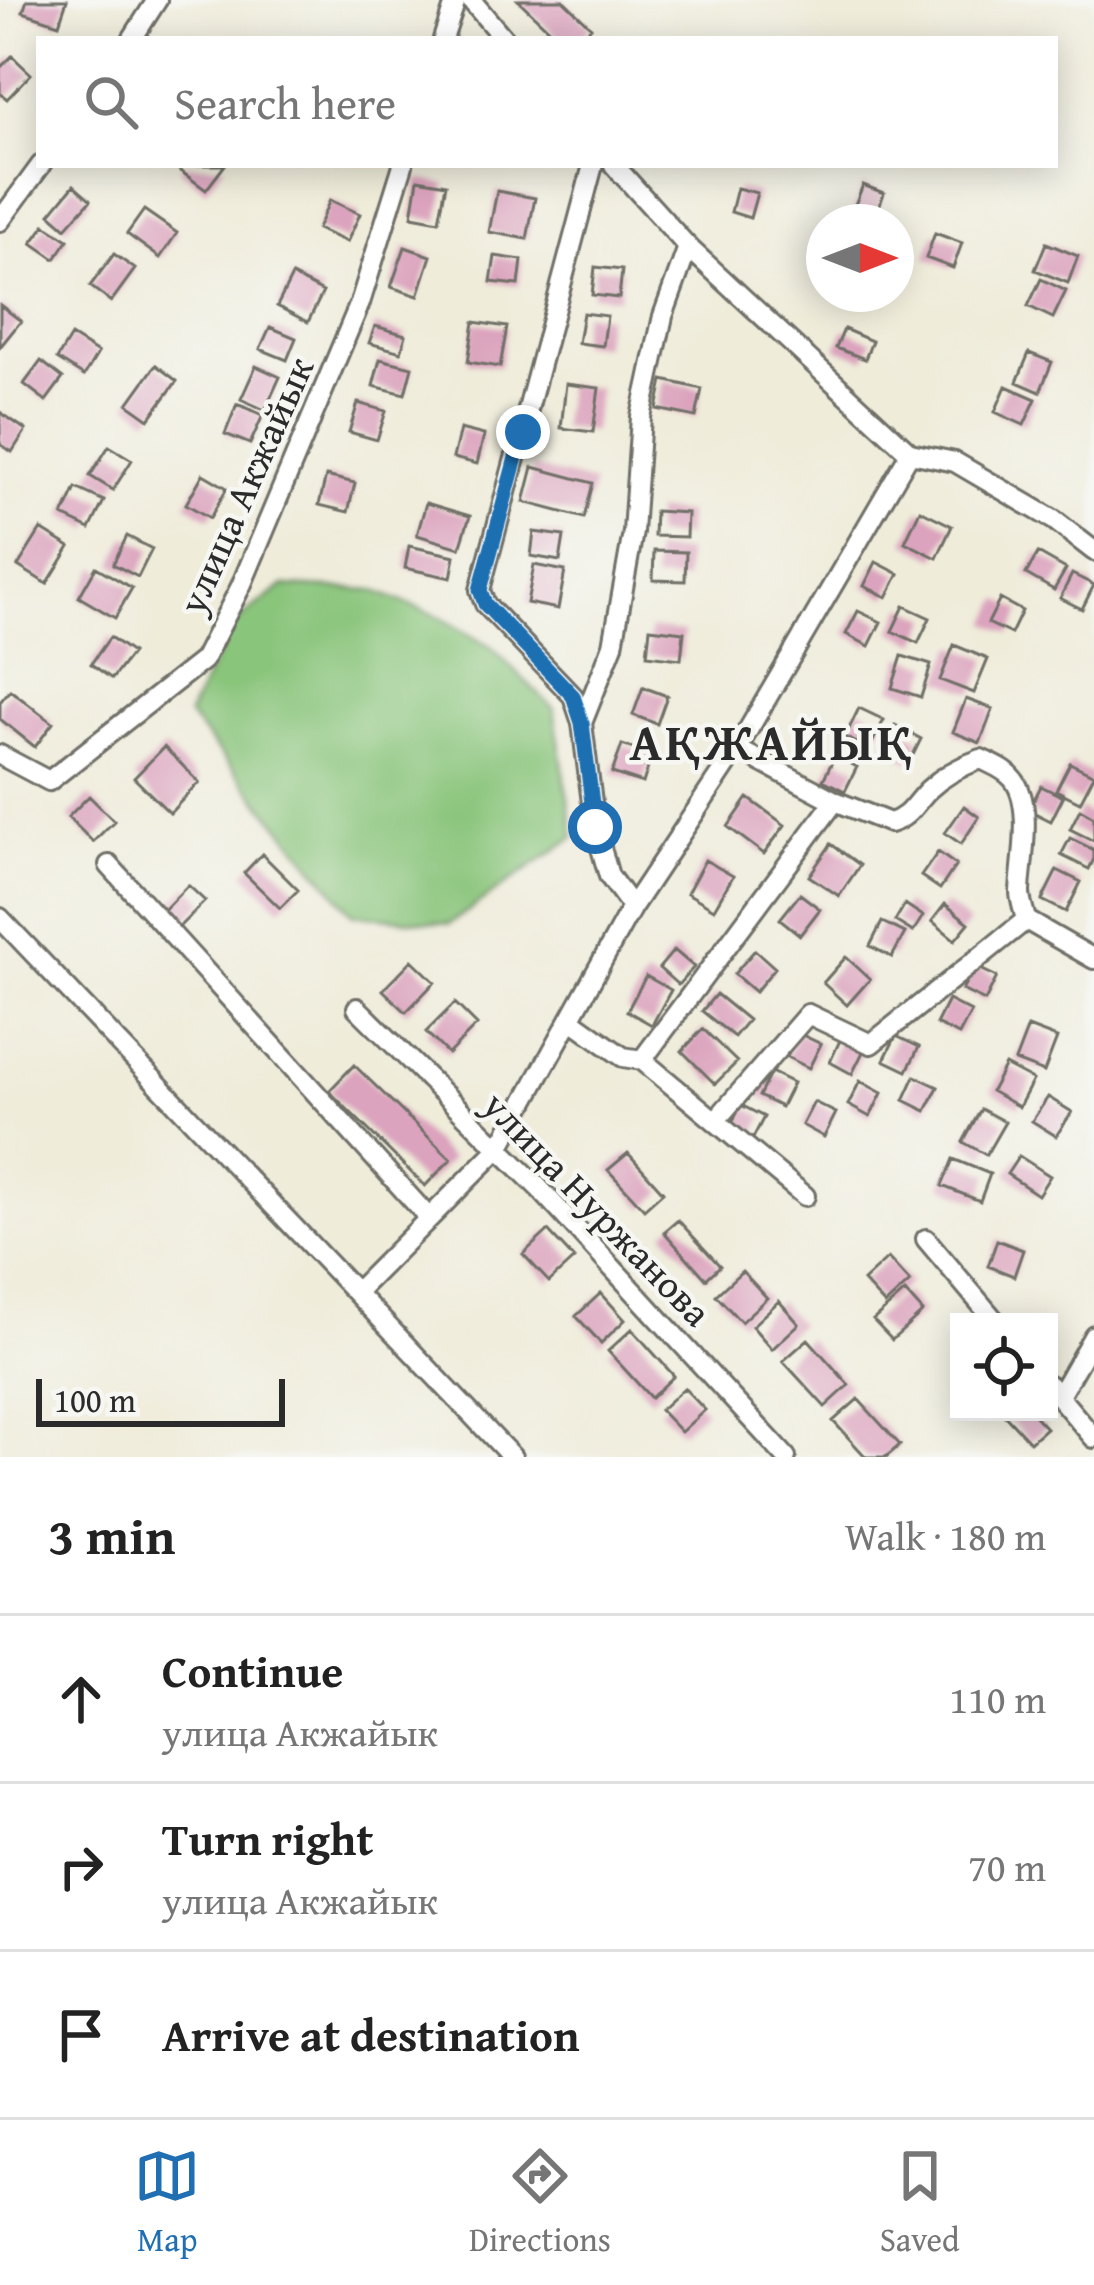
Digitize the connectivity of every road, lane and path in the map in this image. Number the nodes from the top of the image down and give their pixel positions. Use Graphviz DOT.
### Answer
graph roads {
  1 [pos="158,0"];
  2 [pos="456,0"];
  3 [pos="471,0"];
  4 [pos="134,36"];
  5 [pos="444,36"];
  6 [pos="501,36"];
  7 [pos="39,168"];
  8 [pos="402,168"];
  9 [pos="592,168"];
  10 [pos="617,168"];
  11 [pos="0,221"];
  12 [pos="688,247"];
  13 [pos="910,453"];
  14 [pos="1094,551"];
  15 [pos="582,723"];
  16 [pos="737,749"];
  17 [pos="0,755"];
  18 [pos="835,801"];
  19 [pos="109,865"];
  20 [pos="632,907"];
  21 [pos="0,918"];
  22 [pos="1026,920"];
  23 [pos="1094,931"];
  24 [pos="1089,956"];
  25 [pos="357,1008"];
  26 [pos="570,1019"];
  27 [pos="642,1060"];
  28 [pos="716,1120"];
  29 [pos="499,1148"];
  30 [pos="805,1196"];
  31 [pos="429,1219"];
  32 [pos="926,1239"];
  33 [pos="356,1292"];
  34 [pos="988,1313"];
  35 [pos="1094,1335"];
  36 [pos="1058,1385"];
  37 [pos="1058,1396"];
  38 [pos="1094,1438"];
  39 [pos="512,1457"];
  40 [pos="786,1457"];
  1 -- 4 [label="street"];
  2 -- 5 [label="street"];
  3 -- 6 [label="street"];
  7 -- 11 [label="street"];
  8 -- 17 [label="street, улица Акжайык"];
  9 -- 15 [label="street"];
  10 -- 12 [label="street"];
  12 -- 13 [label="street"];
  12 -- 15 [label="street"];
  13 -- 14 [label="street"];
  13 -- 16 [label="street"];
  15 -- 20 [label="street"];
  16 -- 18 [label="street"];
  16 -- 20 [label="street"];
  18 -- 22 [label="street"];
  18 -- 27 [label="street"];
  19 -- 31 [label="street"];
  20 -- 26 [label="street"];
  21 -- 33 [label="street"];
  22 -- 24 [label="street"];
  22 -- 28 [label="street"];
  23 -- 24 [label="street"];
  25 -- 29 [label="street, улица Нуржанова"];
  26 -- 27 [label="street"];
  26 -- 29 [label="street"];
  27 -- 28 [label="street"];
  28 -- 30 [label="street"];
  29 -- 31 [label="street"];
  29 -- 40 [label="street, улица Нуржанова"];
  31 -- 33 [label="street"];
  32 -- 34 [label="street"];
  33 -- 39 [label="street"];
  35 -- 36 [label="street"];
  37 -- 38 [label="street"];
}
